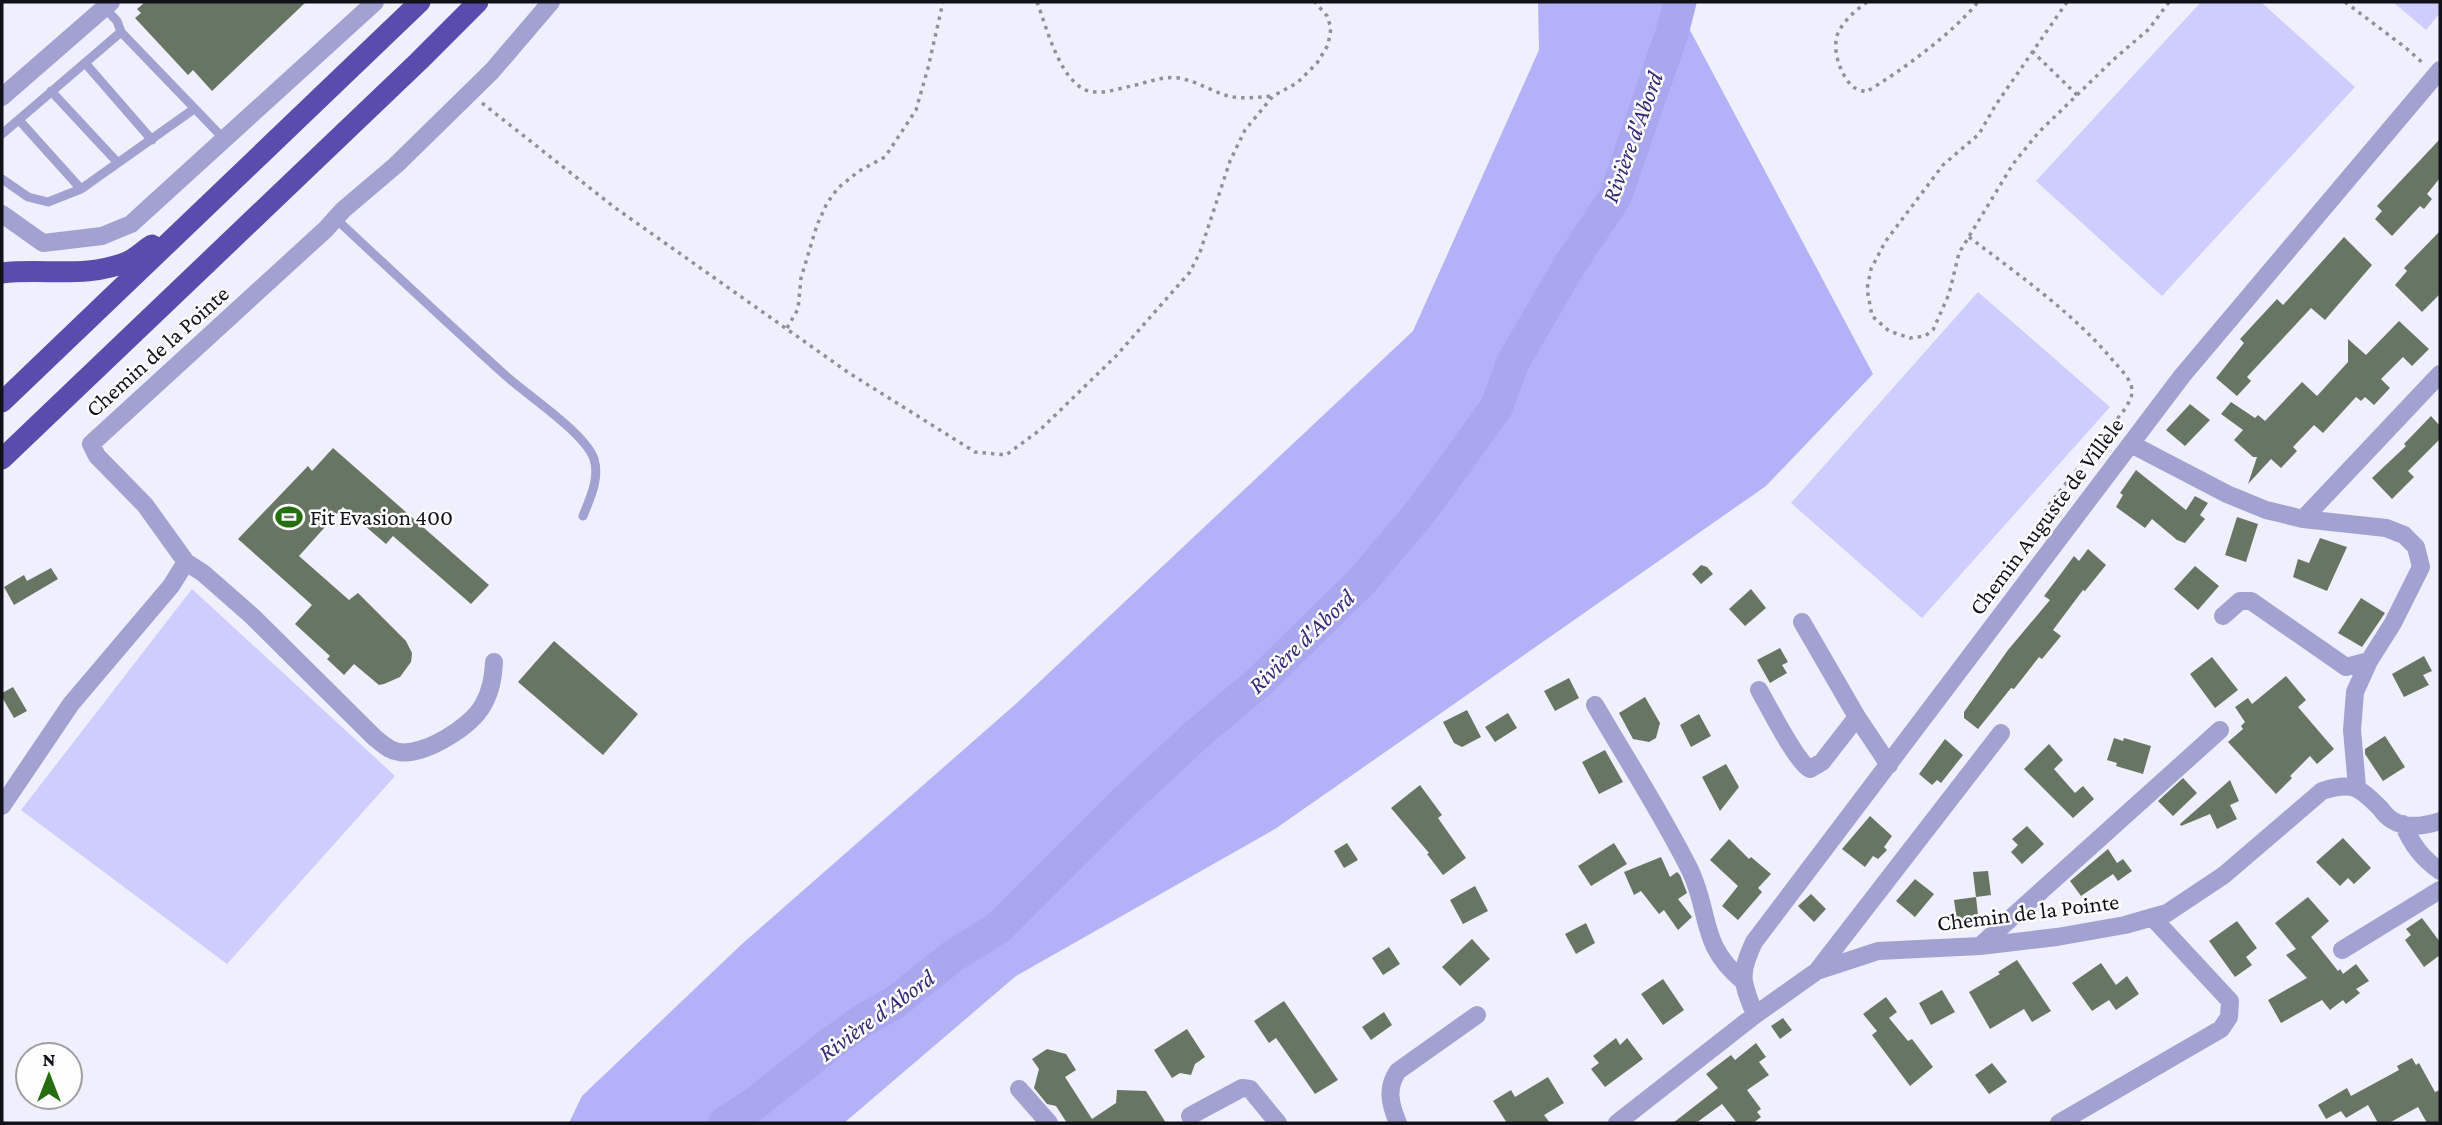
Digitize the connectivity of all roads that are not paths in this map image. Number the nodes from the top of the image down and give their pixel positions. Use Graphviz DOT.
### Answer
graph roads {
  1 [pos="375,2"];
  2 [pos="411,2"];
  3 [pos="420,2"];
  4 [pos="478,2"];
  5 [pos="551,2"];
  6 [pos="108,5"];
  7 [pos="121,32"];
  8 [pos="85,63"];
  9 [pos="2438,73"];
  10 [pos="51,92"];
  11 [pos="2,97"];
  12 [pos="194,109"];
  13 [pos="19,120"];
  14 [pos="2,134"];
  15 [pos="224,139"];
  16 [pos="152,140"];
  17 [pos="118,163"];
  18 [pos="2,179"];
  19 [pos="81,190"];
  20 [pos="2,214"];
  21 [pos="335,219"];
  22 [pos="8,268"];
  23 [pos="2440,374"];
  24 [pos="2,402"];
  25 [pos="2131,444"];
  26 [pos="2,459"];
  27 [pos="583,516"];
  28 [pos="2303,519"];
  29 [pos="186,562"];
  30 [pos="2224,616"];
  31 [pos="1802,622"];
  32 [pos="2370,661"];
  33 [pos="494,662"];
  34 [pos="1759,690"];
  35 [pos="1595,705"];
  36 [pos="1857,717"];
  37 [pos="2220,730"];
  38 [pos="2001,733"];
  39 [pos="1889,765"];
  40 [pos="2357,788"];
  41 [pos="2,806"];
  42 [pos="2440,821"];
  43 [pos="2403,824"];
  44 [pos="2440,871"];
  45 [pos="2440,890"];
  46 [pos="2152,917"];
  47 [pos="1980,946"];
  48 [pos="2342,950"];
  49 [pos="1816,971"];
  50 [pos="1742,980"];
  51 [pos="1477,1015"];
  52 [pos="1755,1015"];
  53 [pos="1019,1089"];
  54 [pos="1190,1116"];
  55 [pos="1049,1123"];
  56 [pos="1278,1123"];
  57 [pos="1398,1123"];
  58 [pos="1617,1123"];
  59 [pos="2059,1123"];
  1 -- 15 [label="street"];
  2 -- 22 [label="highway"];
  3 -- 24 [label="highway"];
  4 -- 26 [label="highway"];
  5 -- 21 [label="street, Chemin de la Pointe"];
  6 -- 7 [label="lane"];
  6 -- 11 [label="street"];
  7 -- 8 [label="lane"];
  7 -- 12 [label="lane"];
  8 -- 10 [label="lane"];
  8 -- 16 [label="lane"];
  9 -- 25 [label="street, Chemin Auguste de Villèle"];
  10 -- 13 [label="lane"];
  10 -- 17 [label="lane"];
  12 -- 15 [label="lane"];
  12 -- 16 [label="lane"];
  13 -- 14 [label="lane"];
  13 -- 19 [label="lane"];
  15 -- 20 [label="street"];
  16 -- 17 [label="lane"];
  17 -- 19 [label="lane"];
  18 -- 19 [label="lane"];
  21 -- 27 [label="lane"];
  21 -- 29 [label="street, Chemin de la Pointe"];
  23 -- 28 [label="street"];
  25 -- 28 [label="street"];
  25 -- 39 [label="street, Chemin Auguste de Villèle"];
  28 -- 32 [label="street"];
  29 -- 33 [label="street"];
  29 -- 41 [label="street"];
  30 -- 32 [label="street"];
  31 -- 36 [label="street"];
  32 -- 40 [label="street"];
  34 -- 36 [label="street"];
  35 -- 50 [label="street"];
  36 -- 39 [label="street"];
  37 -- 47 [label="street"];
  38 -- 49 [label="street"];
  39 -- 50 [label="street, Chemin Auguste de Villèle"];
  40 -- 43 [label="street"];
  40 -- 46 [label="street, Chemin de la Pointe"];
  42 -- 43 [label="street"];
  43 -- 44 [label="street"];
  45 -- 48 [label="street"];
  46 -- 47 [label="street, Chemin de la Pointe"];
  46 -- 59 [label="street"];
  47 -- 49 [label="street, Chemin de la Pointe"];
  49 -- 52 [label="street, Chemin de la Pointe"];
  50 -- 52 [label="street"];
  51 -- 57 [label="street"];
  52 -- 58 [label="street, Chemin de la Pointe"];
  53 -- 55 [label="street"];
  54 -- 56 [label="street"];
}
